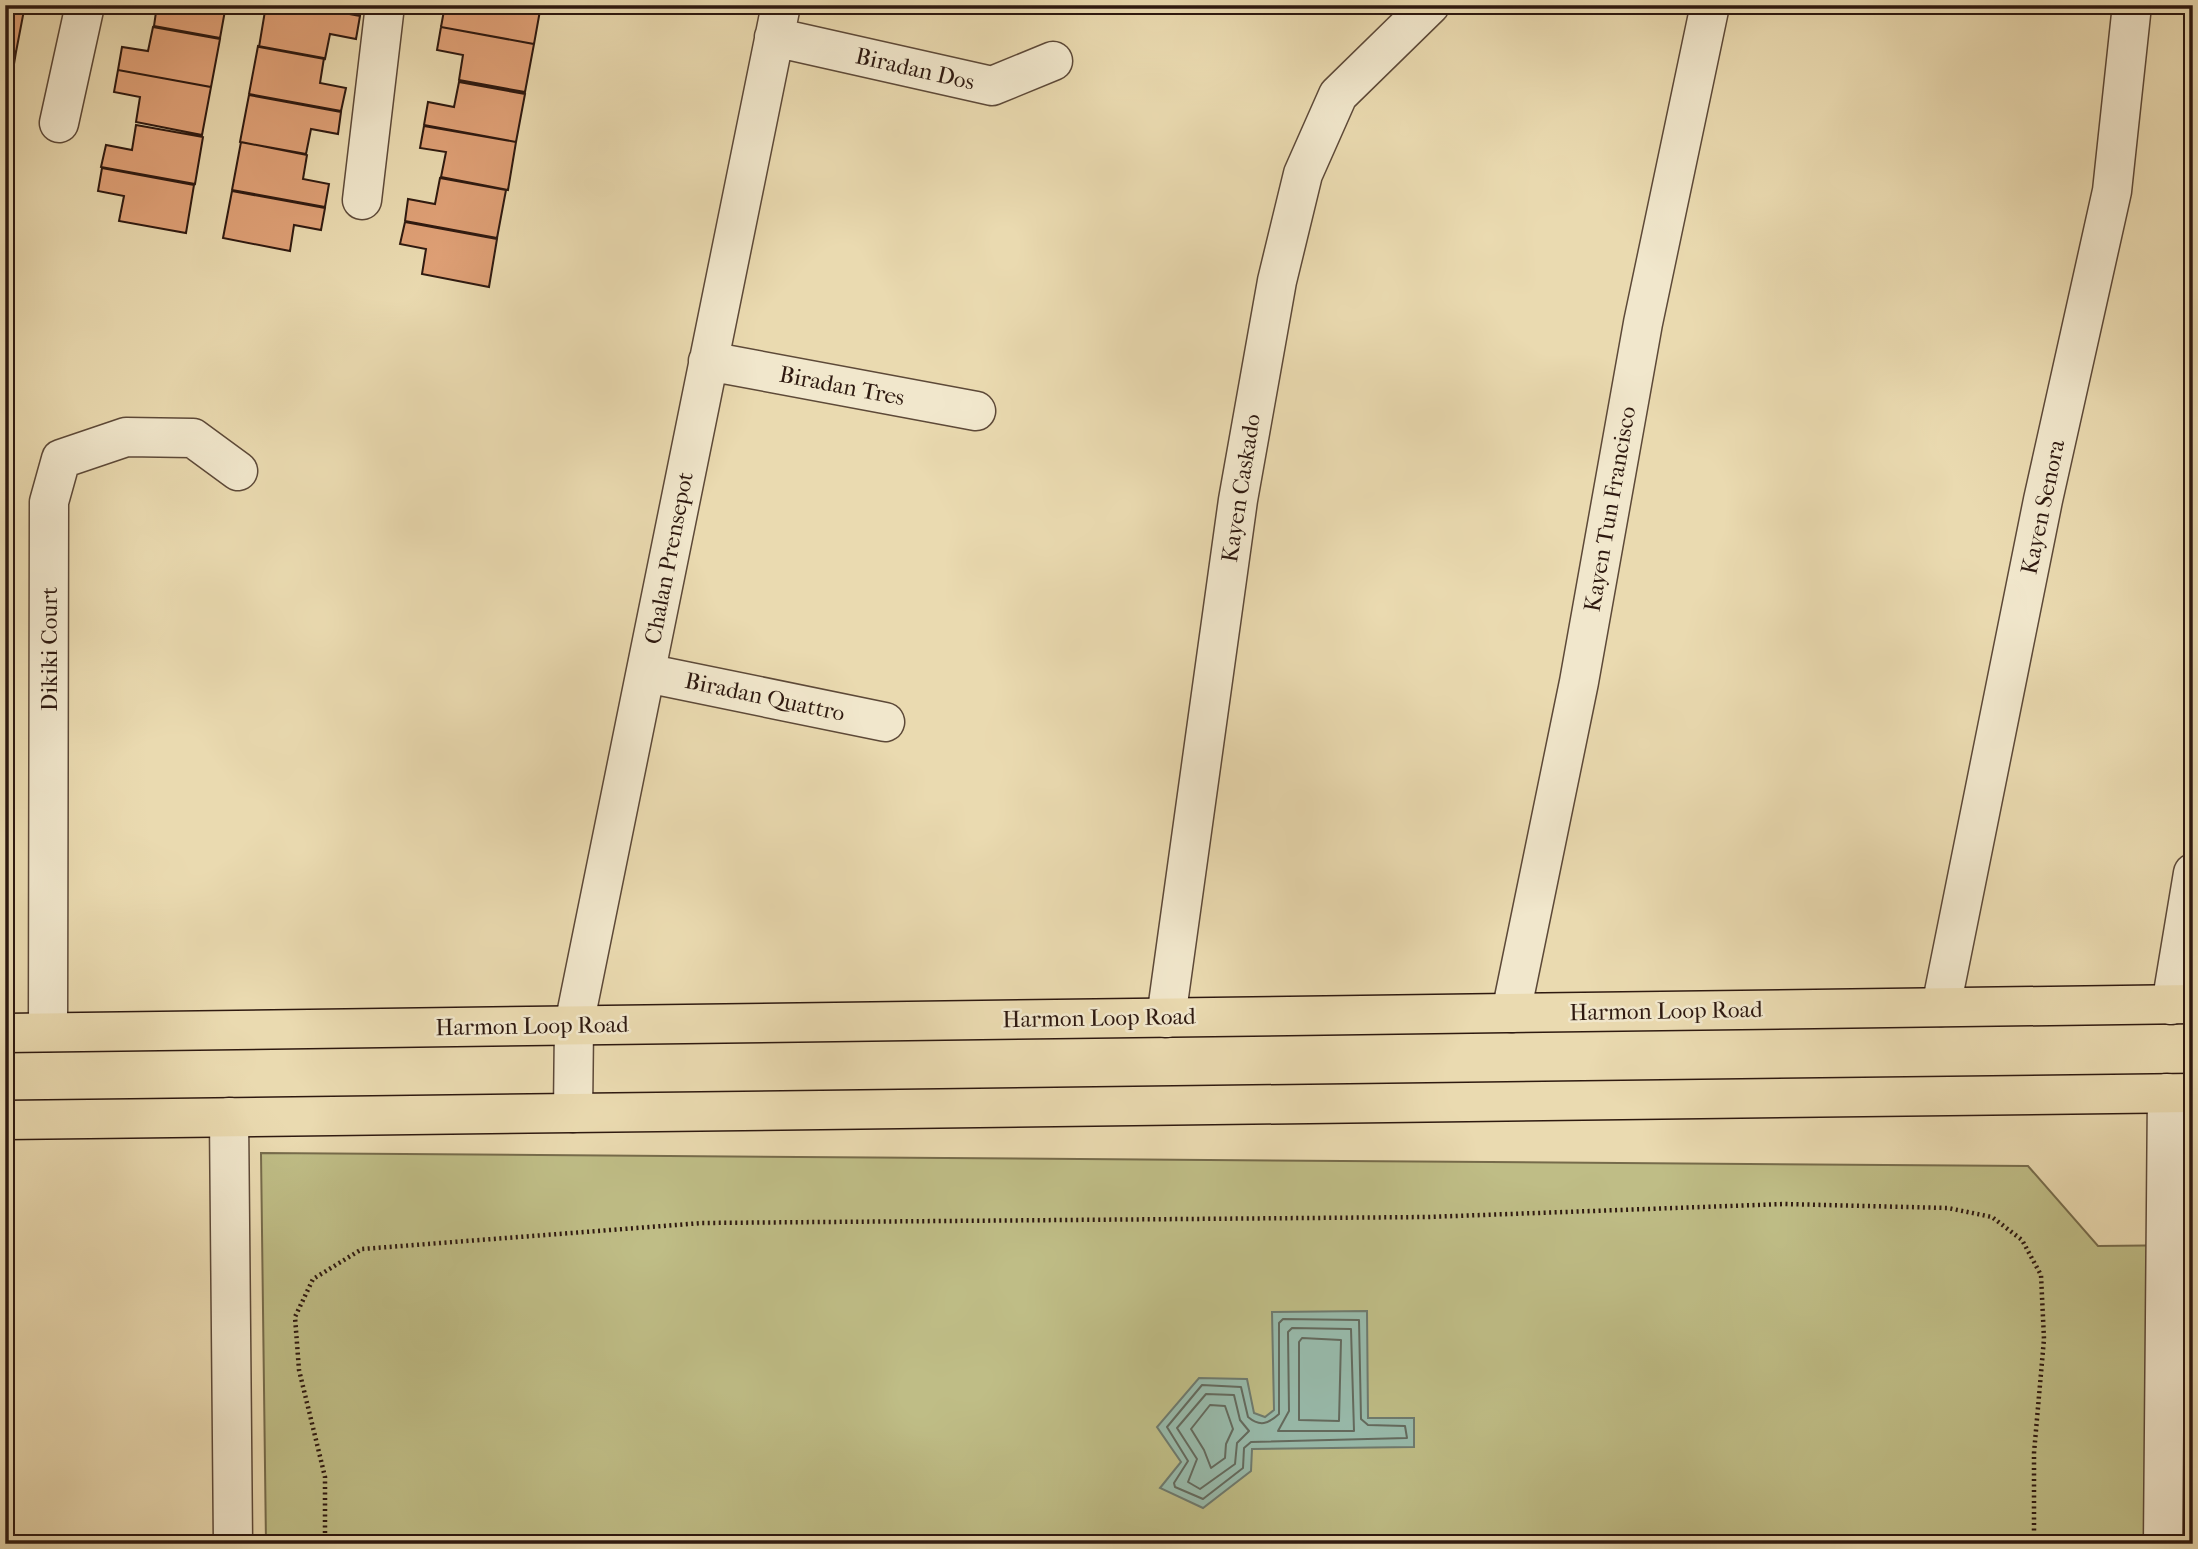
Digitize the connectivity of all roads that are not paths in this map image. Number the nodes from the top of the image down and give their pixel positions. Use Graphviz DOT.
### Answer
graph roads {
  1 [pos="85,5"];
  2 [pos="385,5"];
  3 [pos="1430,5"];
  4 [pos="1710,5"];
  5 [pos="2132,5"];
  6 [pos="778,21"];
  7 [pos="1052,61"];
  8 [pos="60,123"];
  9 [pos="362,200"];
  10 [pos="708,361"];
  11 [pos="976,411"];
  12 [pos="238,471"];
  13 [pos="646,673"];
  14 [pos="885,722"];
  15 [pos="2193,873"];
  16 [pos="2182,1004"];
  17 [pos="1941,1007"];
  18 [pos="1511,1013"];
  19 [pos="1166,1018"];
  20 [pos="574,1025"];
  21 [pos="48,1032"];
  22 [pos="5,1033"];
  23 [pos="2180,1093"];
  24 [pos="573,1113"];
  25 [pos="229,1117"];
  26 [pos="5,1120"];
  27 [pos="2178,1497"];
  28 [pos="233,1544"];
  29 [pos="2163,1544"];
  1 -- 8 [label="street"];
  2 -- 9 [label="street"];
  3 -- 19 [label="street, Kayen Caskado"];
  4 -- 18 [label="street, Kayen Tun Francisco"];
  5 -- 17 [label="street, Kayen Senora"];
  6 -- 7 [label="street, Biradan Dos"];
  6 -- 10 [label="street, Chalan Prensepot"];
  10 -- 11 [label="street, Biradan Tres"];
  10 -- 13 [label="street, Chalan Prensepot"];
  12 -- 21 [label="street, Dikiki Court"];
  13 -- 14 [label="street, Biradan Quattro"];
  13 -- 20 [label="street, Chalan Prensepot"];
  15 -- 16 [label="street"];
  16 -- 17 [label="main road, Harmon Loop Road"];
  17 -- 18 [label="main road, Harmon Loop Road"];
  18 -- 19 [label="main road, Harmon Loop Road"];
  19 -- 20 [label="main road, Harmon Loop Road"];
  20 -- 21 [label="main road, Harmon Loop Road"];
  20 -- 24 [label="street, Chalan Prensepot"];
  21 -- 22 [label="main road, Harmon Loop Road"];
  23 -- 24 [label="main road"];
  23 -- 27 [label="street"];
  24 -- 25 [label="main road"];
  25 -- 26 [label="main road"];
  25 -- 28 [label="street"];
  27 -- 29 [label="street"];
}
